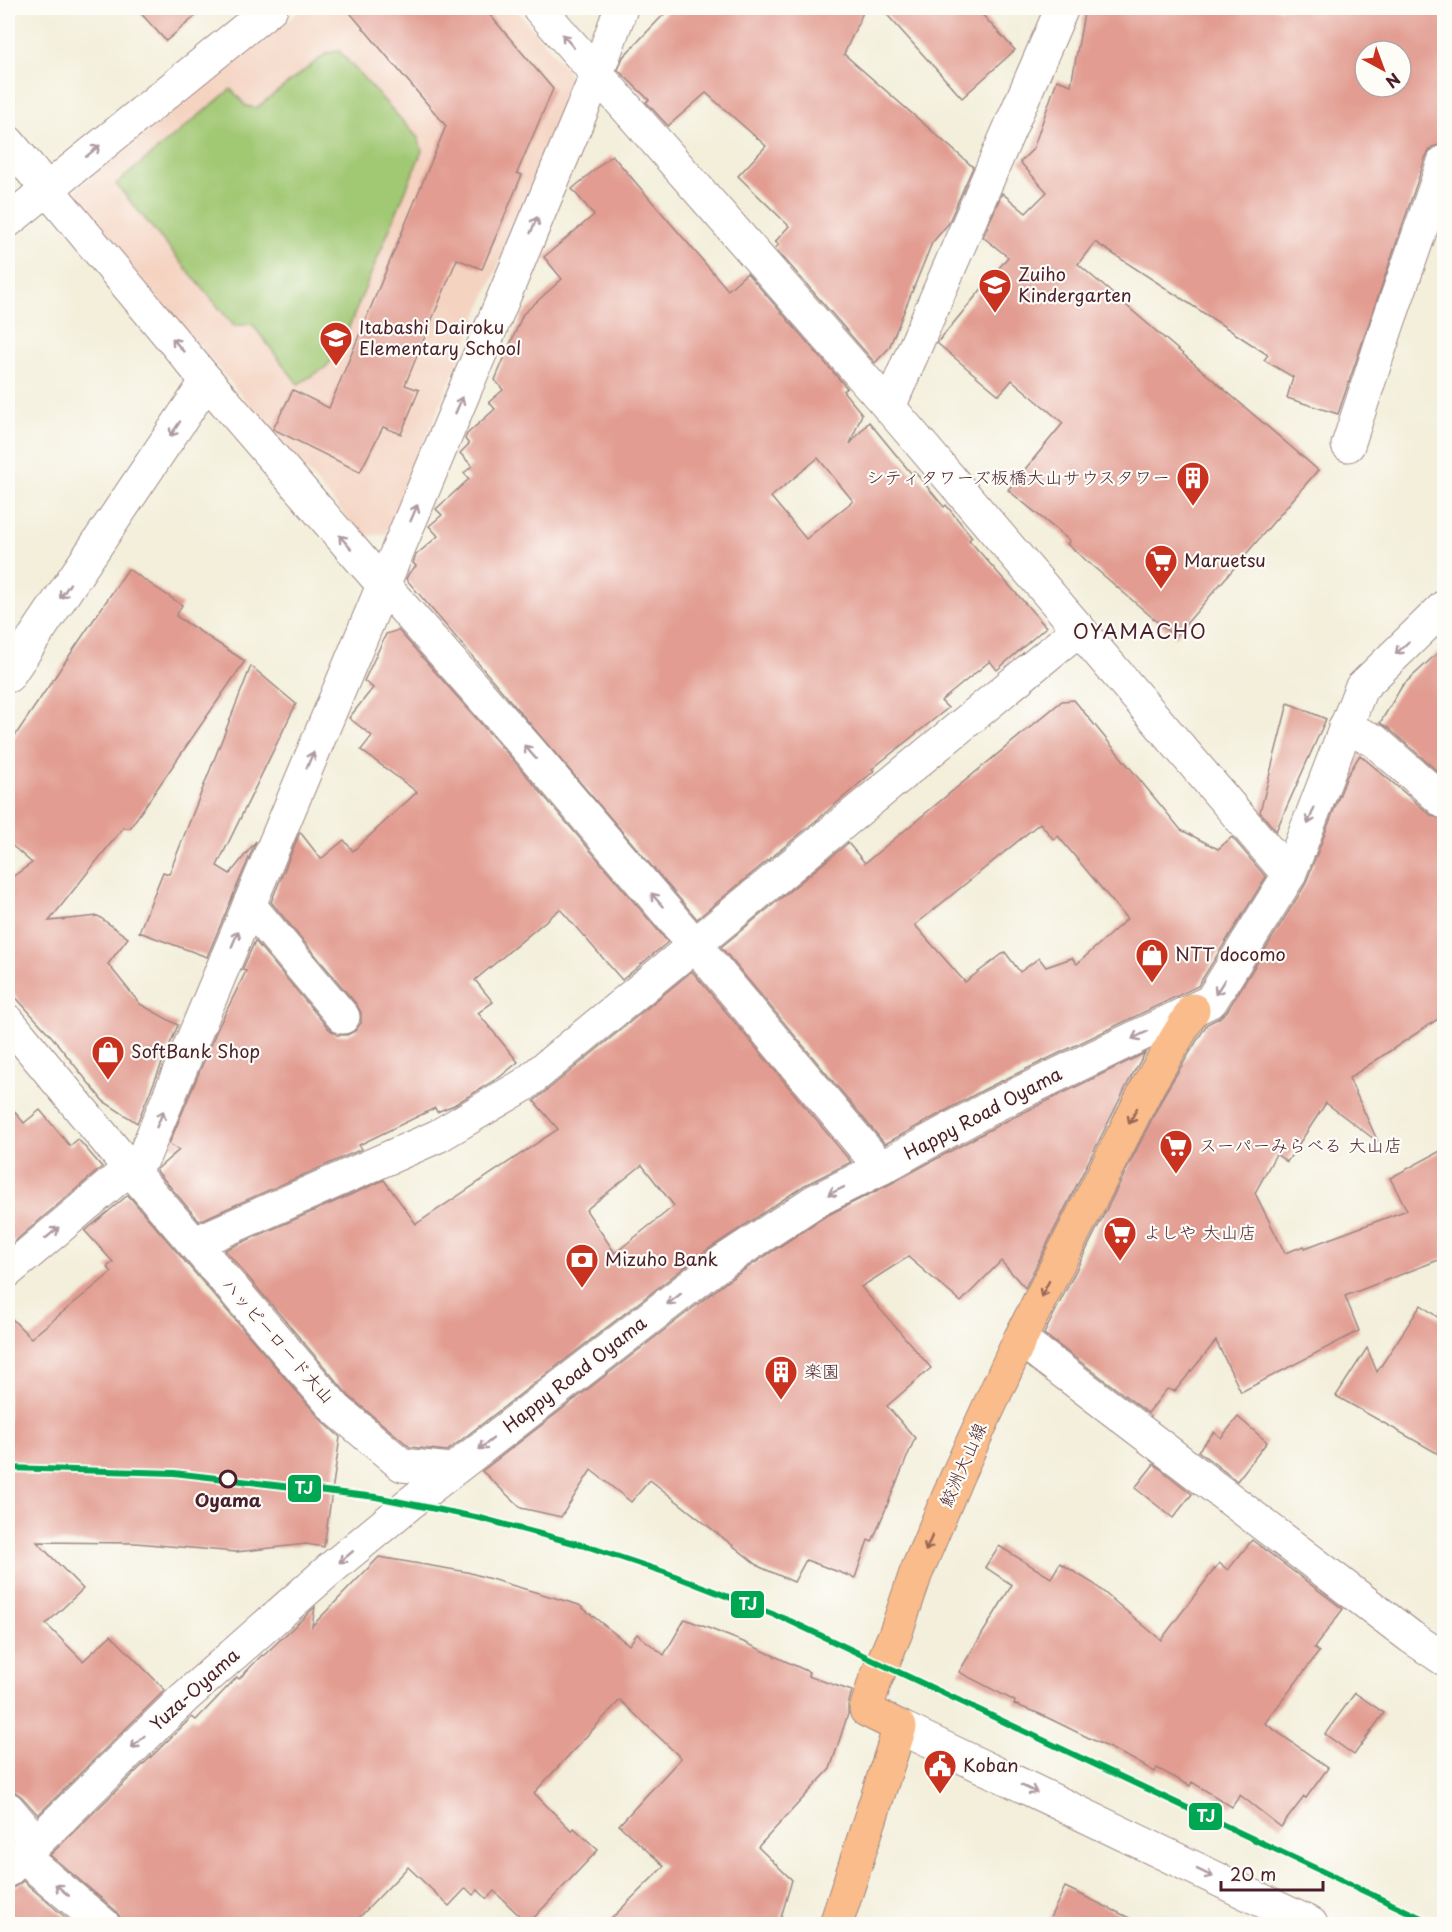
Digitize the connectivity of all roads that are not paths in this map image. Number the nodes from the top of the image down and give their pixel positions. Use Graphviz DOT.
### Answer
graph roads {
  1 [pos="271,8"];
  2 [pos="539,8"];
  3 [pos="621,8"];
  4 [pos="1062,8"];
  5 [pos="597,74"];
  6 [pos="8,142"];
  7 [pos="1444,162"];
  8 [pos="48,188"];
  9 [pos="8,220"];
  10 [pos="207,381"];
  11 [pos="889,407"];
  12 [pos="1348,445"];
  13 [pos="383,586"];
  14 [pos="1444,607"];
  15 [pos="1079,629"];
  16 [pos="8,676"];
  17 [pos="1345,727"];
  18 [pos="1444,802"];
  19 [pos="1289,875"];
  20 [pos="249,905"];
  21 [pos="695,945"];
  22 [pos="1193,1010"];
  23 [pos="343,1017"];
  24 [pos="8,1021"];
  25 [pos="130,1168"];
  26 [pos="881,1168"];
  27 [pos="195,1244"];
  28 [pos="8,1271"];
  29 [pos="1020,1339"];
  30 [pos="452,1470"];
  31 [pos="391,1519"];
  32 [pos="1444,1659"];
  33 [pos="900,1727"];
  34 [pos="8,1809"];
  35 [pos="21,1855"];
  36 [pos="103,1924"];
  37 [pos="836,1924"];
  38 [pos="1311,1924"];
  8 -- 1 [label="street, one-way"];
  5 -- 2 [label="street, one-way"];
  3 -- 5 [label="street"];
  4 -- 11 [label="street"];
  5 -- 11 [label="street"];
  13 -- 5 [label="street, one-way"];
  6 -- 8 [label="street"];
  7 -- 12 [label="street"];
  8 -- 9 [label="street"];
  10 -- 8 [label="street, one-way"];
  13 -- 10 [label="street, one-way"];
  10 -- 16 [label="street, one-way"];
  11 -- 15 [label="street"];
  20 -- 13 [label="street, one-way"];
  21 -- 13 [label="street, one-way"];
  14 -- 17 [label="street, Happy Road Oyama, one-way"];
  15 -- 19 [label="street"];
  15 -- 21 [label="street"];
  17 -- 18 [label="street"];
  17 -- 19 [label="street, Happy Road Oyama, one-way"];
  19 -- 22 [label="street, Happy Road Oyama, one-way"];
  20 -- 23 [label="street"];
  25 -- 20 [label="street, one-way"];
  21 -- 26 [label="street"];
  21 -- 27 [label="street"];
  22 -- 26 [label="street, Happy Road Oyama, one-way"];
  22 -- 29 [label="main road, 鮫洲大山線, one-way"];
  24 -- 25 [label="street, ハッピーロード大山"];
  25 -- 27 [label="street, ハッピーロード大山"];
  28 -- 25 [label="street, one-way"];
  26 -- 30 [label="street, Happy Road Oyama, one-way"];
  27 -- 30 [label="street, ハッピーロード大山"];
  29 -- 32 [label="street"];
  29 -- 33 [label="main road, 鮫洲大山線, one-way"];
  30 -- 31 [label="street, Happy Road Oyama"];
  31 -- 35 [label="street, Yuza-Oyama, one-way"];
  33 -- 37 [label="main road"];
  33 -- 38 [label="street, one-way"];
  34 -- 35 [label="street"];
  36 -- 35 [label="street, one-way"];
}
